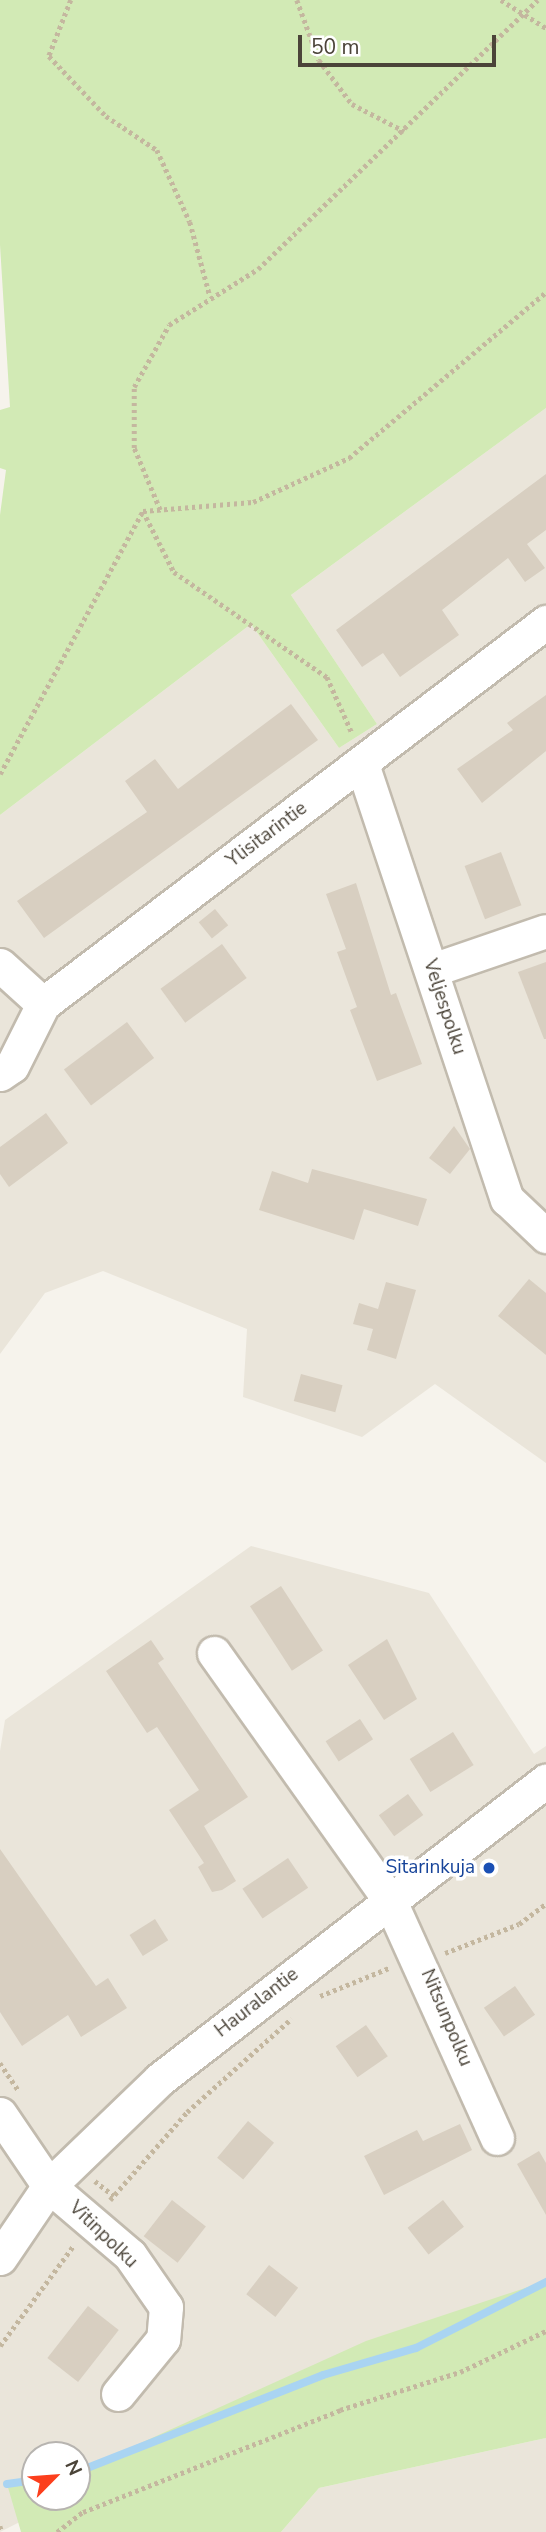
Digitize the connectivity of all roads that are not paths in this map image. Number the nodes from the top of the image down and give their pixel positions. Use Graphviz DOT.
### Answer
graph roads {
  1 [pos="546,622"];
  2 [pos="362,764"];
  3 [pos="546,932"];
  4 [pos="0,964"];
  5 [pos="432,970"];
  6 [pos="43,1004"];
  7 [pos="6,1070"];
  8 [pos="546,1236"];
  9 [pos="214,1653"];
  10 [pos="546,1781"];
  11 [pos="390,1901"];
  12 [pos="0,2114"];
  13 [pos="497,2138"];
  14 [pos="49,2186"];
  15 [pos="0,2258"];
  16 [pos="118,2394"];
  1 -- 2 [label="street, Ylisitarintie"];
  2 -- 5 [label="street, Veljespolku"];
  2 -- 6 [label="street, Ylisitarintie"];
  3 -- 5 [label="street"];
  4 -- 6 [label="street"];
  5 -- 8 [label="street, Veljespolku"];
  6 -- 7 [label="street, Ylisitarintie"];
  9 -- 11 [label="street"];
  10 -- 11 [label="street, Hauralantie"];
  11 -- 13 [label="street, Nitsunpolku"];
  11 -- 14 [label="street, Hauralantie"];
  12 -- 14 [label="street, Vitinpolku"];
  14 -- 15 [label="street, Hauralantie"];
  14 -- 16 [label="street, Vitinpolku"];
}
